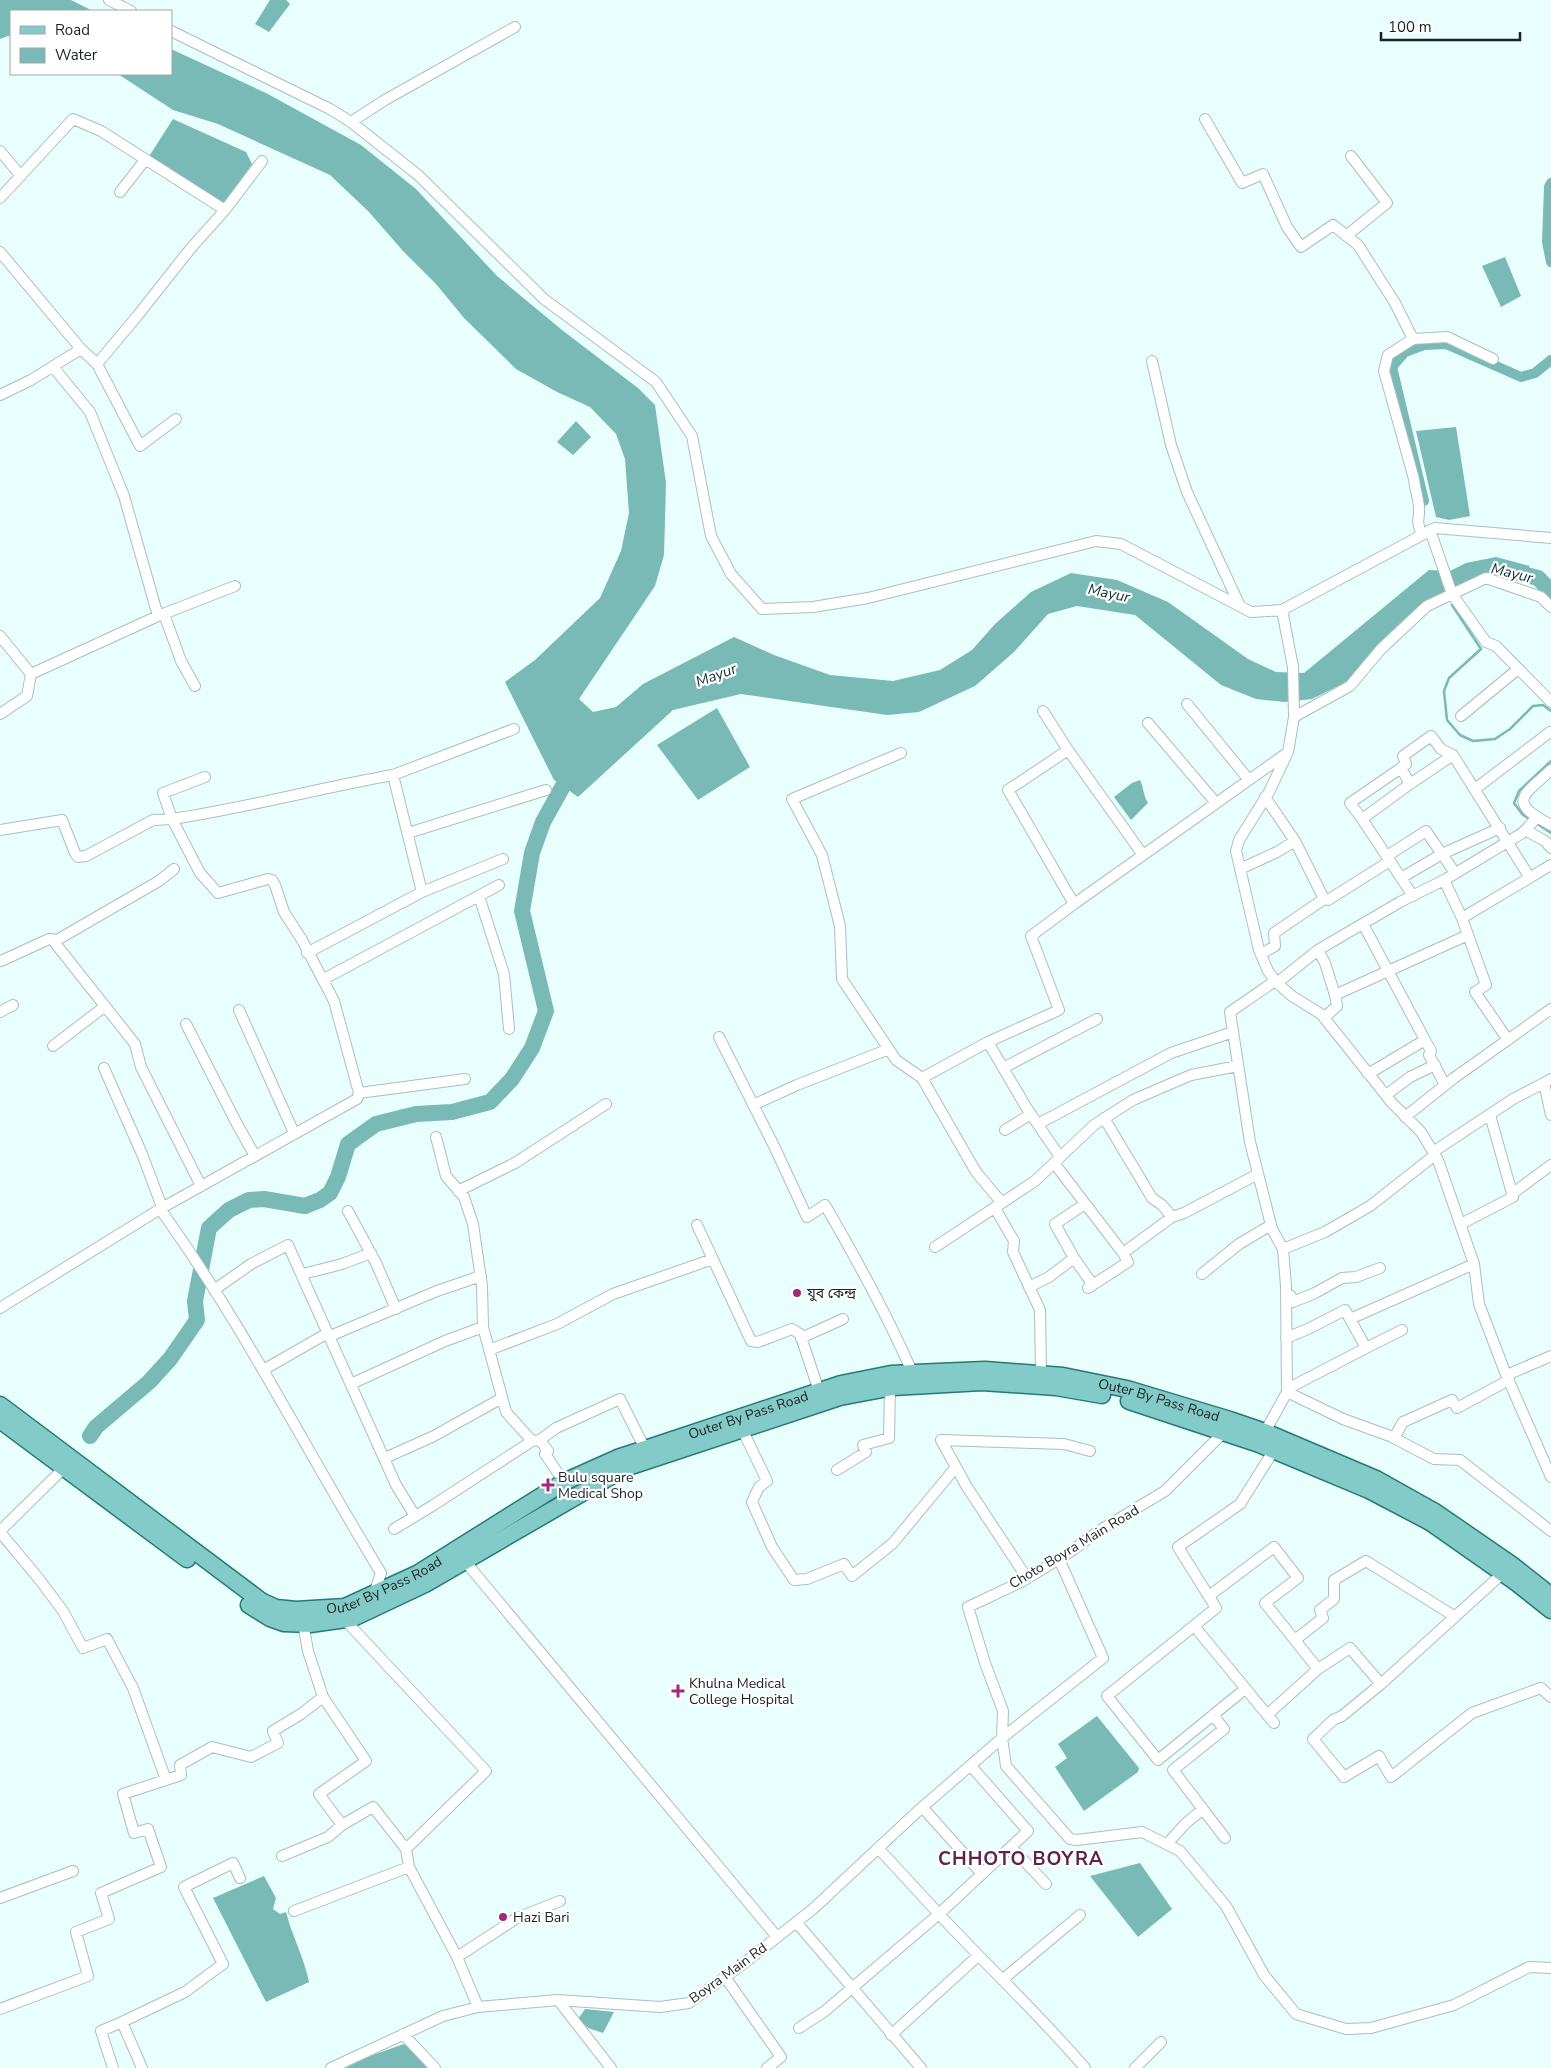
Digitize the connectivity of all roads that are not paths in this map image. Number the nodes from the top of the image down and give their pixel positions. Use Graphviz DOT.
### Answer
graph roads {
  1 [pos="109,0"];
  2 [pos="130,10"];
  3 [pos="514,27"];
  4 [pos="172,31"];
  5 [pos="1205,118"];
  6 [pos="352,122"];
  7 [pos="0,151"];
  8 [pos="1351,156"];
  9 [pos="145,160"];
  10 [pos="262,161"];
  11 [pos="21,176"];
  12 [pos="120,192"];
  13 [pos="0,198"];
  14 [pos="225,210"];
  15 [pos="1346,236"];
  16 [pos="0,252"];
  17 [pos="1413,339"];
  18 [pos="81,349"];
  19 [pos="1493,359"];
  20 [pos="1152,361"];
  21 [pos="97,364"];
  22 [pos="53,366"];
  23 [pos="0,395"];
  24 [pos="176,419"];
  25 [pos="1426,532"];
  26 [pos="1551,538"];
  27 [pos="235,586"];
  28 [pos="1452,593"];
  29 [pos="1240,606"];
  30 [pos="1551,607"];
  31 [pos="1282,610"];
  32 [pos="161,615"];
  33 [pos="0,636"];
  34 [pos="1518,669"];
  35 [pos="31,674"];
  36 [pos="195,686"];
  37 [pos="1551,702"];
  38 [pos="1187,704"];
  39 [pos="1043,711"];
  40 [pos="1293,712"];
  41 [pos="0,714"];
  42 [pos="1461,716"];
  43 [pos="1148,723"];
  44 [pos="514,729"];
  45 [pos="1550,732"];
  46 [pos="1068,750"];
  47 [pos="1288,752"];
  48 [pos="901,753"];
  49 [pos="1453,755"];
  50 [pos="1401,768"];
  51 [pos="1551,770"];
  52 [pos="393,775"];
  53 [pos="204,777"];
  54 [pos="1249,780"];
  55 [pos="1410,784"];
  56 [pos="1475,789"];
  57 [pos="546,790"];
  58 [pos="1265,798"];
  59 [pos="1216,803"];
  60 [pos="1537,817"];
  61 [pos="1362,819"];
  62 [pos="172,820"];
  63 [pos="1551,825"];
  64 [pos="1500,828"];
  65 [pos="1526,829"];
  66 [pos="0,830"];
  67 [pos="408,833"];
  68 [pos="1295,840"];
  69 [pos="1508,841"];
  70 [pos="1551,848"];
  71 [pos="1442,854"];
  72 [pos="1143,855"];
  73 [pos="503,859"];
  74 [pos="1388,859"];
  75 [pos="1551,865"];
  76 [pos="174,869"];
  77 [pos="1240,869"];
  78 [pos="1455,873"];
  79 [pos="1401,878"];
  80 [pos="1530,878"];
  81 [pos="1444,880"];
  82 [pos="499,885"];
  83 [pos="422,892"];
  84 [pos="479,896"];
  85 [pos="1413,896"];
  86 [pos="1324,899"];
  87 [pos="1074,904"];
  88 [pos="1462,918"];
  89 [pos="1363,924"];
  90 [pos="1468,935"];
  91 [pos="57,940"];
  92 [pos="1318,950"];
  93 [pos="307,953"];
  94 [pos="1261,954"];
  95 [pos="1,961"];
  96 [pos="1387,971"];
  97 [pos="324,979"];
  98 [pos="1276,982"];
  99 [pos="1335,995"];
  100 [pos="13,1005"];
  101 [pos="104,1007"];
  102 [pos="1551,1009"];
  103 [pos="239,1010"];
  104 [pos="0,1012"];
  105 [pos="1324,1018"];
  106 [pos="1098,1019"];
  107 [pos="186,1024"];
  108 [pos="509,1029"];
  109 [pos="1233,1032"];
  110 [pos="719,1038"];
  111 [pos="1425,1040"];
  112 [pos="1508,1040"];
  113 [pos="988,1042"];
  114 [pos="52,1046"];
  115 [pos="889,1049"];
  116 [pos="1238,1066"];
  117 [pos="1434,1066"];
  118 [pos="104,1068"];
  119 [pos="1003,1068"];
  120 [pos="1368,1074"];
  121 [pos="922,1078"];
  122 [pos="466,1079"];
  123 [pos="1547,1081"];
  124 [pos="1445,1085"];
  125 [pos="359,1094"];
  126 [pos="1386,1095"];
  127 [pos="606,1104"];
  128 [pos="753,1105"];
  129 [pos="1031,1114"];
  130 [pos="1490,1115"];
  131 [pos="1551,1115"];
  132 [pos="1405,1117"];
  133 [pos="1104,1118"];
  134 [pos="1038,1124"];
  135 [pos="1005,1130"];
  136 [pos="294,1134"];
  137 [pos="436,1137"];
  138 [pos="1434,1153"];
  139 [pos="255,1156"];
  140 [pos="1057,1160"];
  141 [pos="1551,1166"];
  142 [pos="1258,1174"];
  143 [pos="201,1186"];
  144 [pos="458,1191"];
  145 [pos="1512,1194"];
  146 [pos="1085,1204"];
  147 [pos="999,1205"];
  148 [pos="161,1208"];
  149 [pos="348,1211"];
  150 [pos="1172,1217"];
  151 [pos="1461,1224"];
  152 [pos="697,1225"];
  153 [pos="1271,1225"];
  154 [pos="935,1247"];
  155 [pos="1283,1249"];
  156 [pos="371,1253"];
  157 [pos="1123,1253"];
  158 [pos="1074,1258"];
  159 [pos="713,1259"];
  160 [pos="1474,1264"];
  161 [pos="1380,1268"];
  162 [pos="303,1274"];
  163 [pos="1202,1274"];
  164 [pos="481,1276"];
  165 [pos="1030,1287"];
  166 [pos="214,1290"];
  167 [pos="1286,1296"];
  168 [pos="0,1308"];
  169 [pos="396,1309"];
  170 [pos="843,1319"];
  171 [pos="1350,1319"];
  172 [pos="483,1327"];
  173 [pos="1402,1330"];
  174 [pos="330,1336"];
  175 [pos="801,1338"];
  176 [pos="1286,1338"];
  177 [pos="1368,1347"];
  178 [pos="489,1350"];
  179 [pos="1551,1356"];
  180 [pos="263,1370"];
  181 [pos="912,1372"];
  182 [pos="1041,1374"];
  183 [pos="1508,1377"];
  184 [pos="351,1384"];
  185 [pos="890,1387"];
  186 [pos="1287,1390"];
  187 [pos="819,1391"];
  188 [pos="502,1398"];
  189 [pos="0,1405"];
  190 [pos="0,1420"];
  191 [pos="742,1429"];
  192 [pos="1224,1432"];
  193 [pos="1265,1432"];
  194 [pos="1394,1438"];
  195 [pos="536,1441"];
  196 [pos="645,1449"];
  197 [pos="1274,1450"];
  198 [pos="1090,1451"];
  199 [pos="385,1458"];
  200 [pos="956,1467"];
  201 [pos="64,1468"];
  202 [pos="837,1470"];
  203 [pos="1551,1477"];
  204 [pos="564,1482"];
  205 [pos="415,1516"];
  206 [pos="394,1529"];
  207 [pos="1551,1531"];
  208 [pos="0,1532"];
  209 [pos="1060,1559"];
  210 [pos="464,1560"];
  211 [pos="1503,1573"];
  212 [pos="1027,1578"];
  213 [pos="374,1594"];
  214 [pos="1209,1596"];
  215 [pos="1551,1596"];
  216 [pos="1551,1610"];
  217 [pos="1454,1616"];
  218 [pos="344,1619"];
  219 [pos="303,1624"];
  220 [pos="1194,1626"];
  221 [pos="1295,1640"];
  222 [pos="1318,1669"];
  223 [pos="1381,1684"];
  224 [pos="1245,1688"];
  225 [pos="323,1697"];
  226 [pos="1551,1698"];
  227 [pos="1213,1716"];
  228 [pos="1002,1738"];
  229 [pos="970,1766"];
  230 [pos="166,1780"];
  231 [pos="923,1808"];
  232 [pos="1203,1809"];
  233 [pos="342,1825"];
  234 [pos="1225,1838"];
  235 [pos="1167,1844"];
  236 [pos="1011,1847"];
  237 [pos="878,1848"];
  238 [pos="406,1849"];
  239 [pos="282,1856"];
  240 [pos="408,1867"];
  241 [pos="73,1871"];
  242 [pos="982,1874"];
  243 [pos="240,1878"];
  244 [pos="1046,1884"];
  245 [pos="0,1898"];
  246 [pos="560,1901"];
  247 [pos="294,1911"];
  248 [pos="939,1914"];
  249 [pos="1080,1915"];
  250 [pos="796,1922"];
  251 [pos="777,1937"];
  252 [pos="978,1956"];
  253 [pos="457,1958"];
  254 [pos="1551,1968"];
  255 [pos="725,1976"];
  256 [pos="1002,1980"];
  257 [pos="852,1987"];
  258 [pos="558,2000"];
  259 [pos="478,2007"];
  260 [pos="0,2009"];
  261 [pos="122,2022"];
  262 [pos="799,2028"];
  263 [pos="403,2034"];
  264 [pos="891,2035"];
  265 [pos="1161,2042"];
  266 [pos="113,2068"];
  267 [pos="142,2068"];
  268 [pos="331,2068"];
  269 [pos="435,2068"];
  270 [pos="611,2068"];
  271 [pos="767,2068"];
  272 [pos="920,2068"];
  273 [pos="1085,2068"];
  274 [pos="1135,2068"];
  1 -- 2 [label="street"];
  3 -- 6 [label="street"];
  4 -- 6 [label="street"];
  5 -- 15 [label="street"];
  6 -- 29 [label="street"];
  7 -- 11 [label="street"];
  8 -- 15 [label="street"];
  9 -- 11 [label="street"];
  9 -- 12 [label="street"];
  9 -- 14 [label="street"];
  10 -- 14 [label="street"];
  11 -- 13 [label="street"];
  14 -- 21 [label="street"];
  15 -- 17 [label="street"];
  16 -- 18 [label="street"];
  17 -- 19 [label="street"];
  17 -- 25 [label="street"];
  18 -- 21 [label="street"];
  18 -- 22 [label="street"];
  20 -- 29 [label="street"];
  21 -- 24 [label="street"];
  22 -- 23 [label="street"];
  22 -- 32 [label="street"];
  25 -- 26 [label="street"];
  25 -- 28 [label="street"];
  25 -- 31 [label="street"];
  27 -- 32 [label="street"];
  28 -- 30 [label="street"];
  28 -- 34 [label="street"];
  28 -- 40 [label="street"];
  29 -- 31 [label="street"];
  31 -- 40 [label="street"];
  32 -- 35 [label="street"];
  32 -- 36 [label="street"];
  33 -- 35 [label="street"];
  34 -- 37 [label="street"];
  34 -- 42 [label="street"];
  35 -- 41 [label="street"];
  38 -- 54 [label="street"];
  39 -- 46 [label="street"];
  40 -- 47 [label="street"];
  43 -- 59 [label="street"];
  44 -- 52 [label="street"];
  45 -- 56 [label="street"];
  46 -- 72 [label="street"];
  46 -- 87 [label="street"];
  47 -- 54 [label="street"];
  47 -- 58 [label="street"];
  48 -- 115 [label="street"];
  49 -- 50 [label="street"];
  49 -- 55 [label="street"];
  49 -- 56 [label="street"];
  50 -- 55 [label="street"];
  50 -- 61 [label="street"];
  51 -- 60 [label="street"];
  52 -- 62 [label="street"];
  52 -- 67 [label="street"];
  53 -- 62 [label="street"];
  54 -- 59 [label="street"];
  55 -- 61 [label="street"];
  56 -- 64 [label="street"];
  57 -- 67 [label="street"];
  58 -- 68 [label="street"];
  58 -- 77 [label="street"];
  59 -- 72 [label="street"];
  60 -- 63 [label="street"];
  60 -- 65 [label="street"];
  61 -- 74 [label="street"];
  62 -- 66 [label="street"];
  62 -- 93 [label="street"];
  64 -- 69 [label="street"];
  64 -- 71 [label="street"];
  65 -- 69 [label="street"];
  65 -- 70 [label="street"];
  67 -- 83 [label="street"];
  68 -- 77 [label="street"];
  68 -- 86 [label="street"];
  69 -- 78 [label="street"];
  69 -- 80 [label="street"];
  71 -- 74 [label="street"];
  71 -- 78 [label="street"];
  71 -- 79 [label="street"];
  72 -- 87 [label="street"];
  73 -- 83 [label="street"];
  74 -- 79 [label="street"];
  74 -- 86 [label="street"];
  75 -- 80 [label="street"];
  76 -- 91 [label="street"];
  77 -- 94 [label="street"];
  78 -- 81 [label="street"];
  79 -- 85 [label="street"];
  80 -- 88 [label="street"];
  81 -- 85 [label="street"];
  81 -- 88 [label="street"];
  82 -- 84 [label="street"];
  83 -- 93 [label="street"];
  84 -- 97 [label="street"];
  84 -- 108 [label="street"];
  85 -- 89 [label="street"];
  86 -- 94 [label="street"];
  87 -- 113 [label="street"];
  88 -- 90 [label="street"];
  89 -- 92 [label="street"];
  89 -- 96 [label="street"];
  90 -- 96 [label="street"];
  90 -- 112 [label="street"];
  91 -- 95 [label="street"];
  91 -- 101 [label="street"];
  92 -- 98 [label="street"];
  92 -- 99 [label="street"];
  93 -- 97 [label="street"];
  94 -- 98 [label="street"];
  96 -- 99 [label="street"];
  96 -- 111 [label="street"];
  97 -- 125 [label="street"];
  98 -- 105 [label="street"];
  98 -- 109 [label="street"];
  99 -- 105 [label="street"];
  100 -- 104 [label="street"];
  101 -- 114 [label="street"];
  101 -- 143 [label="street"];
  102 -- 112 [label="street"];
  103 -- 136 [label="street"];
  105 -- 120 [label="street"];
  106 -- 119 [label="street"];
  107 -- 139 [label="street"];
  109 -- 116 [label="street"];
  109 -- 134 [label="street"];
  110 -- 128 [label="street"];
  111 -- 117 [label="street"];
  111 -- 120 [label="street"];
  112 -- 124 [label="street"];
  113 -- 119 [label="street"];
  113 -- 121 [label="street"];
  115 -- 121 [label="street"];
  115 -- 128 [label="street"];
  116 -- 133 [label="street"];
  116 -- 142 [label="street"];
  117 -- 124 [label="street"];
  117 -- 126 [label="street"];
  118 -- 148 [label="street"];
  119 -- 129 [label="street"];
  120 -- 126 [label="street"];
  121 -- 147 [label="street"];
  122 -- 125 [label="street"];
  123 -- 130 [label="street"];
  123 -- 131 [label="street"];
  124 -- 132 [label="street"];
  125 -- 136 [label="street"];
  126 -- 132 [label="street"];
  127 -- 144 [label="street"];
  128 -- 181 [label="street"];
  129 -- 134 [label="street"];
  129 -- 135 [label="street"];
  130 -- 138 [label="street"];
  130 -- 145 [label="street"];
  132 -- 138 [label="street"];
  133 -- 140 [label="street"];
  133 -- 150 [label="street"];
  134 -- 140 [label="street"];
  136 -- 139 [label="street"];
  137 -- 144 [label="street"];
  138 -- 151 [label="street"];
  138 -- 155 [label="street"];
  139 -- 143 [label="street"];
  140 -- 146 [label="street"];
  140 -- 147 [label="street"];
  141 -- 145 [label="street"];
  142 -- 150 [label="street"];
  142 -- 153 [label="street"];
  143 -- 148 [label="street"];
  144 -- 164 [label="street"];
  145 -- 151 [label="street"];
  146 -- 157 [label="street"];
  146 -- 158 [label="street"];
  147 -- 154 [label="street"];
  147 -- 165 [label="street"];
  148 -- 166 [label="street"];
  148 -- 168 [label="street"];
  149 -- 156 [label="street"];
  150 -- 157 [label="street"];
  151 -- 160 [label="street"];
  152 -- 159 [label="street"];
  153 -- 155 [label="street"];
  153 -- 163 [label="street"];
  155 -- 167 [label="street"];
  156 -- 162 [label="street"];
  156 -- 169 [label="street"];
  157 -- 158 [label="street"];
  158 -- 165 [label="street"];
  159 -- 175 [label="street"];
  159 -- 178 [label="street"];
  160 -- 171 [label="street"];
  160 -- 183 [label="street"];
  161 -- 167 [label="street"];
  162 -- 166 [label="street"];
  162 -- 174 [label="street"];
  164 -- 169 [label="street"];
  164 -- 172 [label="street"];
  165 -- 182 [label="street"];
  166 -- 180 [label="street"];
  167 -- 176 [label="street"];
  169 -- 174 [label="street"];
  170 -- 175 [label="street"];
  171 -- 176 [label="street"];
  171 -- 177 [label="street"];
  172 -- 178 [label="street"];
  172 -- 184 [label="street"];
  173 -- 177 [label="street"];
  174 -- 180 [label="street"];
  174 -- 184 [label="street"];
  175 -- 187 [label="street"];
  176 -- 186 [label="street"];
  177 -- 186 [label="street"];
  178 -- 188 [label="street"];
  179 -- 183 [label="street"];
  180 -- 213 [label="street"];
  181 -- 182 [label="main road, Outer By Pass Road"];
  181 -- 187 [label="main road, Outer By Pass Road"];
  182 -- 193 [label="main road, Outer By Pass Road"];
  183 -- 194 [label="street"];
  183 -- 203 [label="street"];
  184 -- 199 [label="street"];
  185 -- 191 [label="main road, Outer By Pass Road"];
  185 -- 192 [label="main road, Outer By Pass Road"];
  185 -- 202 [label="street"];
  186 -- 193 [label="street"];
  186 -- 194 [label="street"];
  187 -- 196 [label="main road, Outer By Pass Road"];
  188 -- 195 [label="street"];
  188 -- 199 [label="street"];
  189 -- 213 [label="main road, Outer By Pass Road"];
  190 -- 201 [label="main road, Outer By Pass Road"];
  191 -- 200 [label="street"];
  191 -- 210 [label="main road, Outer By Pass Road"];
  192 -- 197 [label="main road, Outer By Pass Road"];
  192 -- 209 [label="street, Choto Boyra Main Road"];
  193 -- 215 [label="main road, Outer By Pass Road"];
  194 -- 207 [label="street"];
  195 -- 196 [label="street"];
  195 -- 204 [label="street"];
  195 -- 205 [label="street"];
  196 -- 204 [label="main road, Outer By Pass Road"];
  197 -- 211 [label="main road, Outer By Pass Road"];
  197 -- 214 [label="street"];
  198 -- 200 [label="street"];
  199 -- 205 [label="street"];
  200 -- 212 [label="street"];
  201 -- 208 [label="street"];
  201 -- 219 [label="main road, Outer By Pass Road"];
  204 -- 213 [label="main road, Outer By Pass Road"];
  205 -- 206 [label="street"];
  208 -- 230 [label="street"];
  209 -- 212 [label="street, Choto Boyra Main Road"];
  209 -- 228 [label="street, Boyra Main Rd"];
  210 -- 218 [label="main road, Outer By Pass Road"];
  210 -- 251 [label="street"];
  211 -- 216 [label="main road, Outer By Pass Road"];
  211 -- 217 [label="street"];
  212 -- 228 [label="street, Choto Boyra Main Road"];
  214 -- 220 [label="street"];
  214 -- 221 [label="street"];
  217 -- 221 [label="street"];
  217 -- 223 [label="street"];
  218 -- 219 [label="main road, Outer By Pass Road"];
  218 -- 238 [label="street"];
  219 -- 225 [label="street"];
  220 -- 224 [label="street"];
  220 -- 227 [label="street"];
  221 -- 222 [label="street"];
  222 -- 223 [label="street"];
  222 -- 224 [label="street"];
  223 -- 226 [label="street"];
  224 -- 227 [label="street"];
  225 -- 230 [label="street"];
  225 -- 233 [label="street"];
  227 -- 232 [label="street"];
  228 -- 229 [label="street, Boyra Main Rd"];
  228 -- 235 [label="street, Choto Boyra Main Road"];
  229 -- 231 [label="street, Boyra Main Rd"];
  229 -- 236 [label="street"];
  230 -- 260 [label="street"];
  231 -- 237 [label="street, Boyra Main Rd"];
  231 -- 242 [label="street"];
  232 -- 234 [label="street"];
  232 -- 235 [label="street"];
  233 -- 238 [label="street"];
  233 -- 239 [label="street"];
  235 -- 254 [label="street, Choto Boyra Main Road"];
  236 -- 242 [label="street"];
  236 -- 244 [label="street"];
  237 -- 248 [label="street"];
  237 -- 250 [label="street, Boyra Main Rd"];
  238 -- 240 [label="street"];
  240 -- 247 [label="street"];
  240 -- 253 [label="street"];
  241 -- 245 [label="street"];
  242 -- 248 [label="street"];
  243 -- 261 [label="street"];
  246 -- 253 [label="street"];
  248 -- 252 [label="street"];
  248 -- 257 [label="street"];
  249 -- 256 [label="street"];
  250 -- 251 [label="street, Boyra Main Rd"];
  250 -- 257 [label="street"];
  251 -- 255 [label="street, Boyra Main Rd"];
  252 -- 256 [label="street"];
  252 -- 264 [label="street"];
  253 -- 259 [label="street"];
  255 -- 258 [label="street, Boyra Main Rd"];
  255 -- 271 [label="street"];
  256 -- 273 [label="street"];
  257 -- 262 [label="street"];
  257 -- 264 [label="street"];
  258 -- 259 [label="street, Boyra Main Rd"];
  258 -- 270 [label="street"];
  259 -- 263 [label="street, Boyra Main Rd"];
  261 -- 266 [label="street"];
  261 -- 267 [label="street"];
  263 -- 268 [label="street, Boyra Main Rd"];
  263 -- 269 [label="street"];
  264 -- 272 [label="street"];
  265 -- 274 [label="street"];
}
